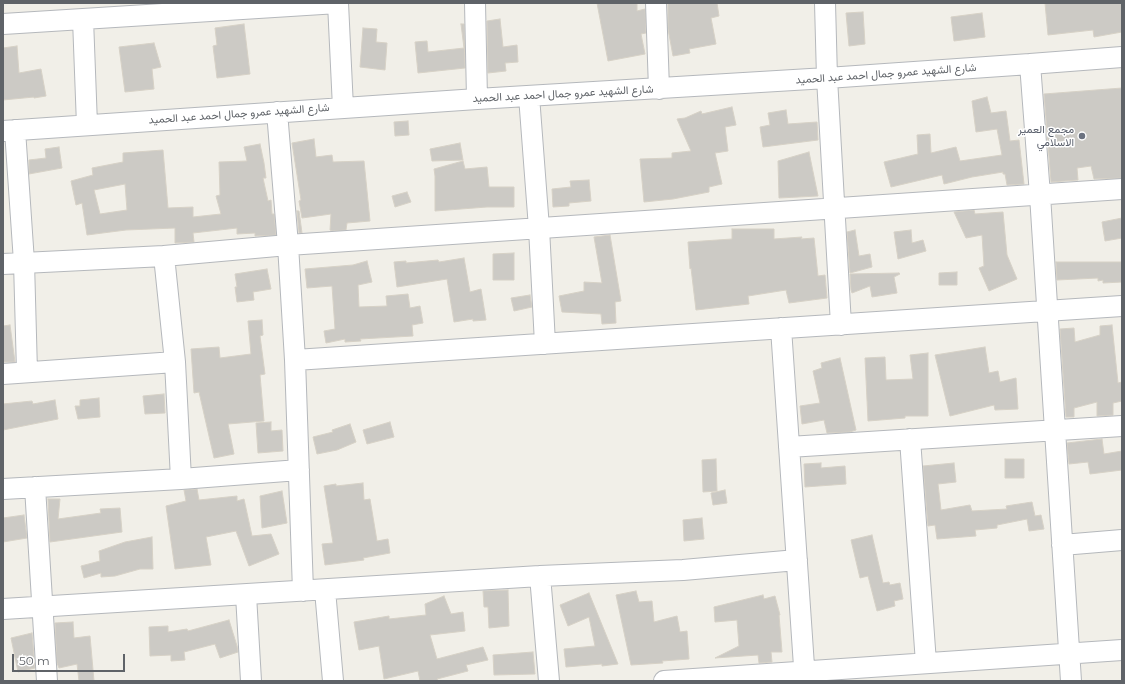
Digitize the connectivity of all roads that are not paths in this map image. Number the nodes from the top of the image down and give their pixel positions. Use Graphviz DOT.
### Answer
graph roads {
  1 [pos="338,3"];
  2 [pos="475,3"];
  3 [pos="656,3"];
  4 [pos="825,3"];
  5 [pos="133,10"];
  6 [pos="83,19"];
  7 [pos="3,24"];
  8 [pos="1122,57"];
  9 [pos="1030,64"];
  10 [pos="827,78"];
  11 [pos="659,89"];
  12 [pos="529,96"];
  13 [pos="477,99"];
  14 [pos="343,108"];
  15 [pos="277,112"];
  16 [pos="87,125"];
  17 [pos="9,130"];
  18 [pos="1122,189"];
  19 [pos="1040,195"];
  20 [pos="835,208"];
  21 [pos="539,228"];
  22 [pos="288,245"];
  23 [pos="164,256"];
  24 [pos="24,262"];
  25 [pos="3,264"];
  26 [pos="1122,306"];
  27 [pos="1047,311"];
  28 [pos="841,324"];
  29 [pos="781,328"];
  30 [pos="545,344"];
  31 [pos="295,360"];
  32 [pos="175,362"];
  33 [pos="27,372"];
  34 [pos="3,374"];
  35 [pos="1122,426"];
  36 [pos="1055,430"];
  37 [pos="910,440"];
  38 [pos="789,447"];
  39 [pos="299,470"];
  40 [pos="181,479"];
  41 [pos="35,488"];
  42 [pos="3,489"];
  43 [pos="1122,540"];
  44 [pos="1062,545"];
  45 [pos="797,560"];
  46 [pos="540,576"];
  47 [pos="325,590"];
  48 [pos="304,591"];
  49 [pos="246,595"];
  50 [pos="42,606"];
  51 [pos="3,609"];
  52 [pos="1122,650"];
  53 [pos="1069,654"];
  54 [pos="926,663"];
  55 [pos="805,676"];
  56 [pos="47,681"];
  57 [pos="251,681"];
  58 [pos="333,681"];
  59 [pos="549,681"];
  60 [pos="664,681"];
  61 [pos="1071,681"];
  1 -- 5 [label="street"];
  1 -- 14 [label="street"];
  2 -- 13 [label="street"];
  3 -- 11 [label="street"];
  4 -- 10 [label="street"];
  5 -- 6 [label="street"];
  6 -- 7 [label="street"];
  6 -- 16 [label="street"];
  8 -- 9 [label="street, شارع الشهيد عمرو جمال احمد عبد الحميد"];
  9 -- 10 [label="street, شارع الشهيد عمرو جمال احمد عبد الحميد"];
  9 -- 19 [label="street"];
  10 -- 11 [label="street, شارع الشهيد عمرو جمال احمد عبد الحميد"];
  10 -- 20 [label="street"];
  11 -- 12 [label="street, شارع الشهيد عمرو جمال احمد عبد الحميد"];
  12 -- 13 [label="street, شارع الشهيد عمرو جمال احمد عبد الحميد"];
  12 -- 21 [label="street"];
  13 -- 14 [label="street, شارع الشهيد عمرو جمال احمد عبد الحميد"];
  14 -- 15 [label="street, شارع الشهيد عمرو جمال احمد عبد الحميد"];
  15 -- 16 [label="street, شارع الشهيد عمرو جمال احمد عبد الحميد"];
  15 -- 22 [label="street"];
  16 -- 17 [label="street, شارع الشهيد عمرو جمال احمد عبد الحميد"];
  17 -- 24 [label="street"];
  18 -- 19 [label="street"];
  19 -- 20 [label="street"];
  19 -- 27 [label="street"];
  20 -- 21 [label="street"];
  20 -- 28 [label="street"];
  21 -- 22 [label="street"];
  21 -- 30 [label="street"];
  22 -- 23 [label="street"];
  22 -- 31 [label="street"];
  23 -- 24 [label="street"];
  23 -- 32 [label="street"];
  24 -- 25 [label="street"];
  24 -- 33 [label="street"];
  26 -- 27 [label="street"];
  27 -- 28 [label="street"];
  27 -- 36 [label="street"];
  28 -- 29 [label="street"];
  29 -- 30 [label="street"];
  29 -- 38 [label="street"];
  30 -- 31 [label="street"];
  31 -- 39 [label="street"];
  32 -- 33 [label="street"];
  32 -- 40 [label="street"];
  33 -- 34 [label="street"];
  35 -- 36 [label="street"];
  36 -- 37 [label="street"];
  36 -- 44 [label="street"];
  37 -- 38 [label="street"];
  37 -- 54 [label="street"];
  38 -- 45 [label="street"];
  39 -- 40 [label="street"];
  39 -- 48 [label="street"];
  40 -- 41 [label="street"];
  41 -- 42 [label="street"];
  41 -- 50 [label="street"];
  43 -- 44 [label="street"];
  44 -- 53 [label="street"];
  45 -- 46 [label="street"];
  45 -- 55 [label="street"];
  46 -- 47 [label="street"];
  46 -- 59 [label="street"];
  47 -- 48 [label="street"];
  47 -- 58 [label="street"];
  48 -- 49 [label="street"];
  49 -- 50 [label="street"];
  49 -- 57 [label="street"];
  50 -- 51 [label="street"];
  50 -- 56 [label="street"];
  52 -- 53 [label="street"];
  53 -- 54 [label="street"];
  53 -- 61 [label="street"];
  54 -- 55 [label="street"];
  55 -- 60 [label="street"];
}
